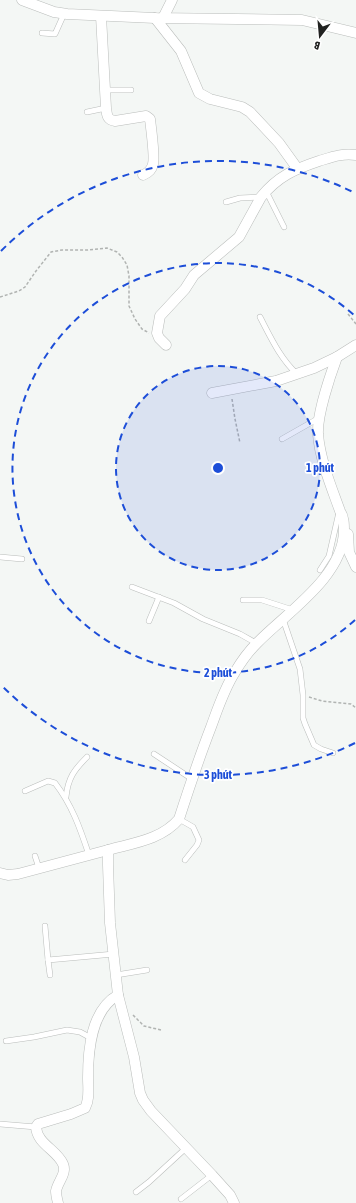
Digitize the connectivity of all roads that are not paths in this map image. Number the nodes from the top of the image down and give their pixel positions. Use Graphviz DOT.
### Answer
graph roads {
  1 [pos="22,0"];
  2 [pos="172,0"];
  3 [pos="64,14"];
  4 [pos="101,16"];
  5 [pos="159,18"];
  6 [pos="42,33"];
  7 [pos="356,33"];
  8 [pos="105,90"];
  9 [pos="131,90"];
  10 [pos="106,108"];
  11 [pos="87,112"];
  12 [pos="356,155"];
  13 [pos="296,168"];
  14 [pos="143,175"];
  15 [pos="264,194"];
  16 [pos="226,202"];
  17 [pos="284,227"];
  18 [pos="260,317"];
  19 [pos="166,345"];
  20 [pos="356,346"];
  21 [pos="337,357"];
  22 [pos="298,374"];
  23 [pos="212,394"];
  24 [pos="320,417"];
  25 [pos="282,439"];
  26 [pos="341,513"];
  27 [pos="0,557"];
  28 [pos="22,559"];
  29 [pos="356,567"];
  30 [pos="320,570"];
  31 [pos="132,587"];
  32 [pos="159,597"];
  33 [pos="243,600"];
  34 [pos="293,610"];
  35 [pos="283,619"];
  36 [pos="149,621"];
  37 [pos="256,643"];
  38 [pos="333,753"];
  39 [pos="154,754"];
  40 [pos="87,757"];
  41 [pos="192,779"];
  42 [pos="25,791"];
  43 [pos="66,797"];
  44 [pos="179,819"];
  45 [pos="108,850"];
  46 [pos="89,855"];
  47 [pos="35,856"];
  48 [pos="185,860"];
  49 [pos="39,868"];
  50 [pos="0,873"];
  51 [pos="45,926"];
  52 [pos="114,954"];
  53 [pos="48,960"];
  54 [pos="147,970"];
  55 [pos="116,975"];
  56 [pos="50,976"];
  57 [pos="118,995"];
  58 [pos="91,1038"];
  59 [pos="6,1041"];
  60 [pos="0,1124"];
  61 [pos="36,1128"];
  62 [pos="186,1148"];
  63 [pos="212,1175"];
  64 [pos="136,1192"];
  65 [pos="181,1199"];
  66 [pos="58,1203"];
  67 [pos="234,1203"];
  1 -- 3 [label="street"];
  2 -- 5 [label="street"];
  3 -- 4 [label="street"];
  3 -- 6 [label="lane"];
  4 -- 5 [label="street"];
  4 -- 8 [label="street"];
  5 -- 7 [label="street"];
  5 -- 13 [label="street"];
  8 -- 9 [label="lane"];
  8 -- 10 [label="street"];
  10 -- 11 [label="lane"];
  10 -- 14 [label="street"];
  12 -- 13 [label="street"];
  13 -- 15 [label="street"];
  15 -- 16 [label="lane"];
  15 -- 17 [label="lane"];
  15 -- 19 [label="street"];
  18 -- 22 [label="lane"];
  20 -- 21 [label="street"];
  21 -- 22 [label="street"];
  21 -- 24 [label="street"];
  22 -- 23 [label="street"];
  24 -- 25 [label="lane"];
  24 -- 26 [label="street"];
  26 -- 29 [label="street"];
  26 -- 30 [label="lane"];
  26 -- 34 [label="street"];
  27 -- 28 [label="lane"];
  31 -- 32 [label="lane"];
  32 -- 36 [label="lane"];
  32 -- 37 [label="lane"];
  33 -- 34 [label="lane"];
  34 -- 35 [label="street"];
  35 -- 37 [label="street"];
  35 -- 38 [label="lane"];
  37 -- 41 [label="street"];
  39 -- 41 [label="lane"];
  40 -- 43 [label="lane"];
  41 -- 44 [label="street"];
  42 -- 43 [label="lane"];
  43 -- 46 [label="lane"];
  44 -- 45 [label="street"];
  44 -- 48 [label="lane"];
  45 -- 46 [label="street"];
  45 -- 52 [label="street"];
  46 -- 49 [label="street"];
  47 -- 49 [label="lane"];
  49 -- 50 [label="street"];
  51 -- 53 [label="lane"];
  52 -- 53 [label="lane"];
  52 -- 55 [label="street"];
  53 -- 56 [label="lane"];
  54 -- 55 [label="lane"];
  55 -- 57 [label="street"];
  57 -- 58 [label="street"];
  57 -- 62 [label="street"];
  58 -- 59 [label="lane"];
  58 -- 61 [label="street"];
  60 -- 61 [label="lane"];
  61 -- 66 [label="street"];
  62 -- 63 [label="street"];
  62 -- 64 [label="lane"];
  63 -- 65 [label="lane"];
  63 -- 67 [label="street"];
}
